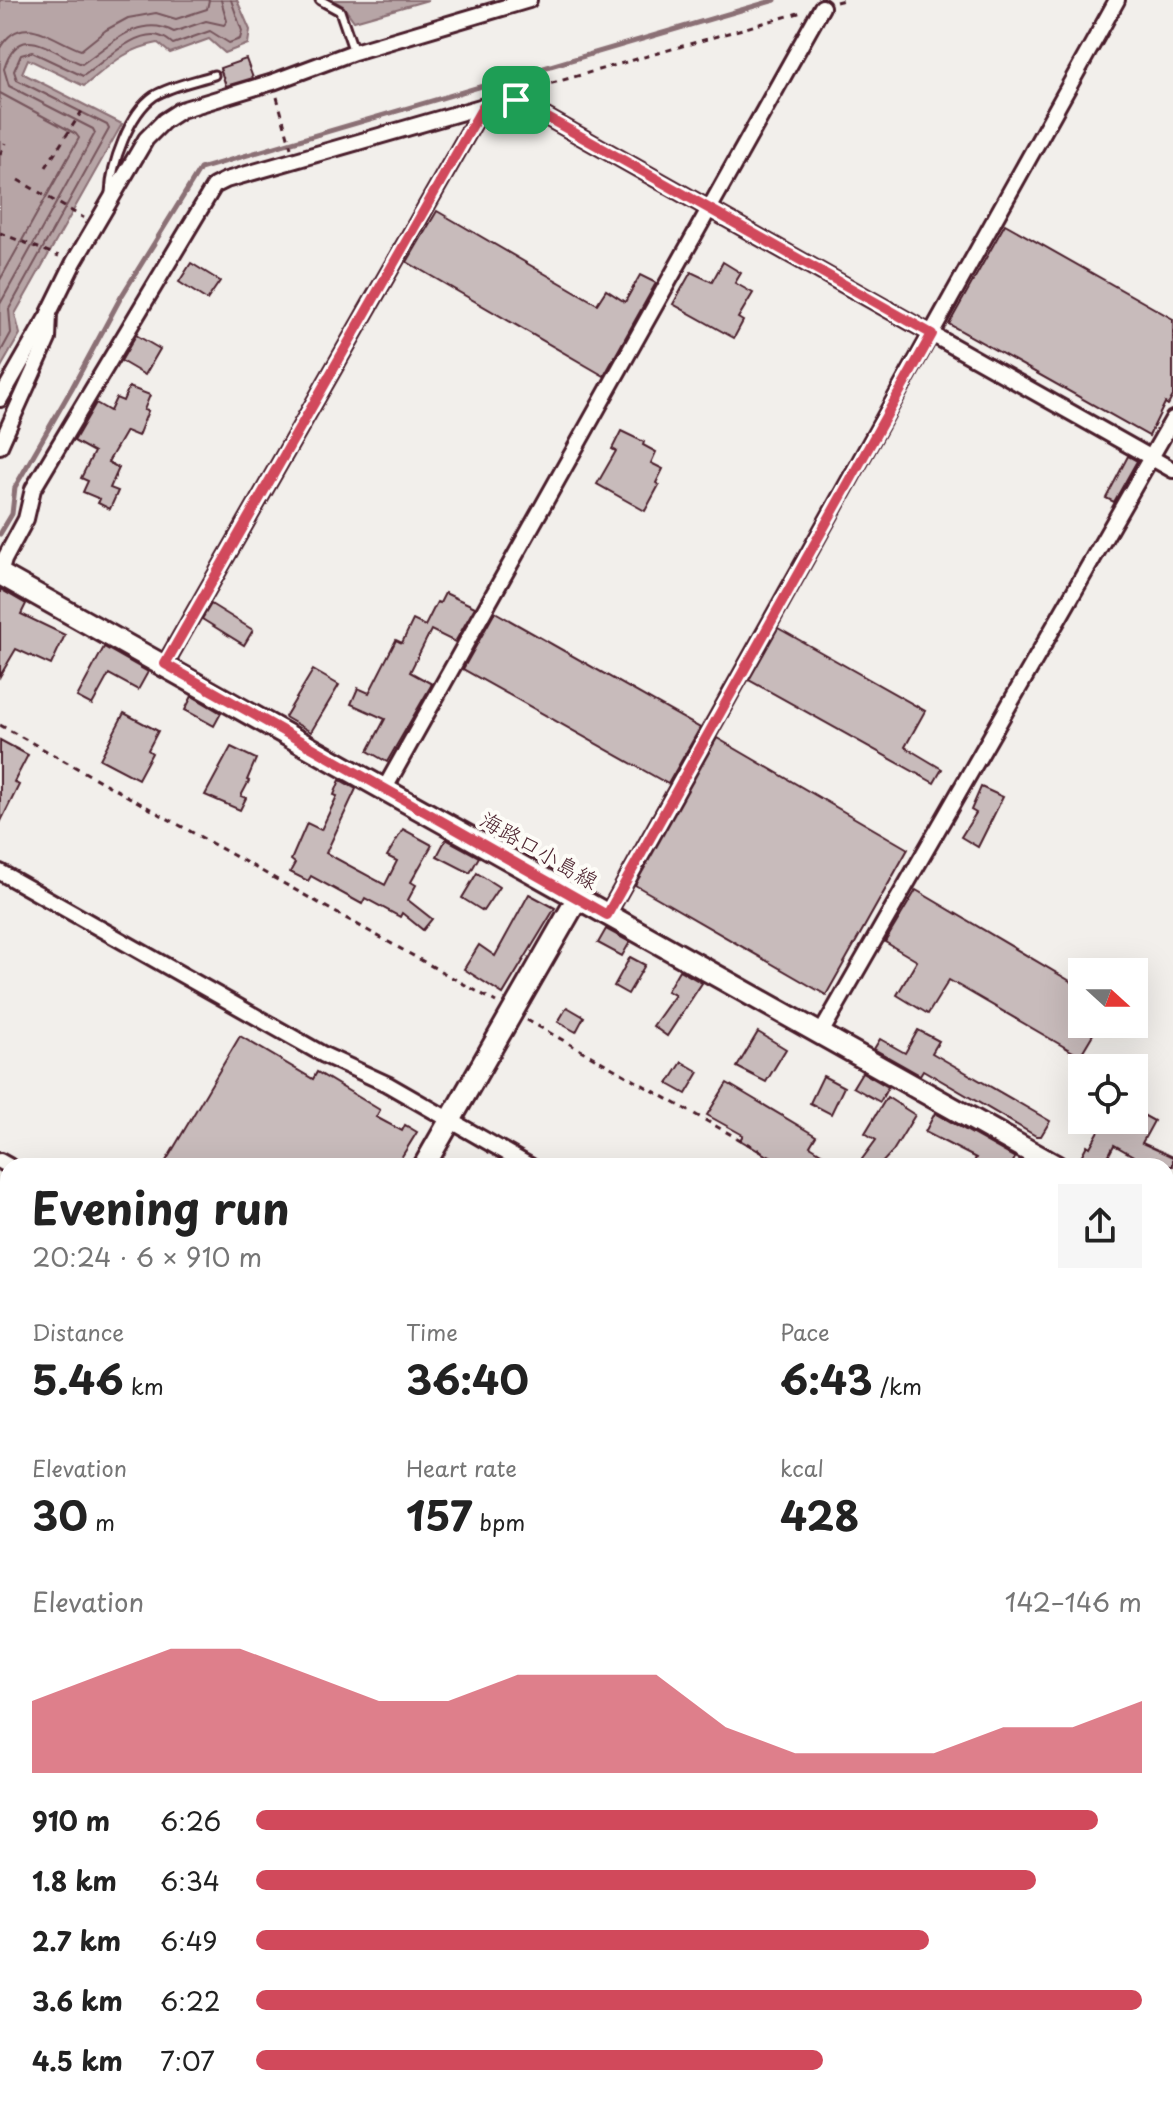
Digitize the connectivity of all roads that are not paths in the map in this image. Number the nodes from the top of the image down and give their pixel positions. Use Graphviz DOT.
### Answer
graph roads {
  1 [pos="320,0"];
  2 [pos="529,0"];
  3 [pos="1117,0"];
  4 [pos="822,7"];
  5 [pos="354,52"];
  6 [pos="214,75"];
  7 [pos="483,107"];
  8 [pos="110,199"];
  9 [pos="711,208"];
  10 [pos="49,313"];
  11 [pos="932,334"];
  12 [pos="0,399"];
  13 [pos="1173,419"];
  14 [pos="0,446"];
  15 [pos="1151,458"];
  16 [pos="1173,470"];
  17 [pos="0,574"];
  18 [pos="165,664"];
  19 [pos="385,788"];
  20 [pos="0,872"];
  21 [pos="577,899"];
  22 [pos="607,915"];
  23 [pos="821,1033"];
  24 [pos="451,1121"];
  25 [pos="429,1158"];
  26 [pos="516,1158"];
  27 [pos="1042,1158"];
  1 -- 5 [label="lane"];
  2 -- 5 [label="street"];
  3 -- 11 [label="street"];
  4 -- 9 [label="street"];
  5 -- 8 [label="street"];
  6 -- 8 [label="lane"];
  7 -- 9 [label="street"];
  7 -- 17 [label="street"];
  7 -- 18 [label="street"];
  8 -- 10 [label="street"];
  9 -- 11 [label="street"];
  9 -- 19 [label="street"];
  10 -- 12 [label="street"];
  10 -- 14 [label="street"];
  11 -- 15 [label="street"];
  11 -- 22 [label="street"];
  13 -- 15 [label="street"];
  15 -- 16 [label="street"];
  15 -- 23 [label="street"];
  17 -- 18 [label="main road, 海路口小島線"];
  18 -- 19 [label="main road, 海路口小島線"];
  19 -- 21 [label="main road, 海路口小島線"];
  20 -- 24 [label="street"];
  21 -- 22 [label="main road, 海路口小島線"];
  21 -- 24 [label="main road"];
  22 -- 23 [label="main road, 海路口小島線"];
  23 -- 27 [label="main road, 海路口小島線"];
  24 -- 25 [label="main road"];
  24 -- 26 [label="street"];
}
